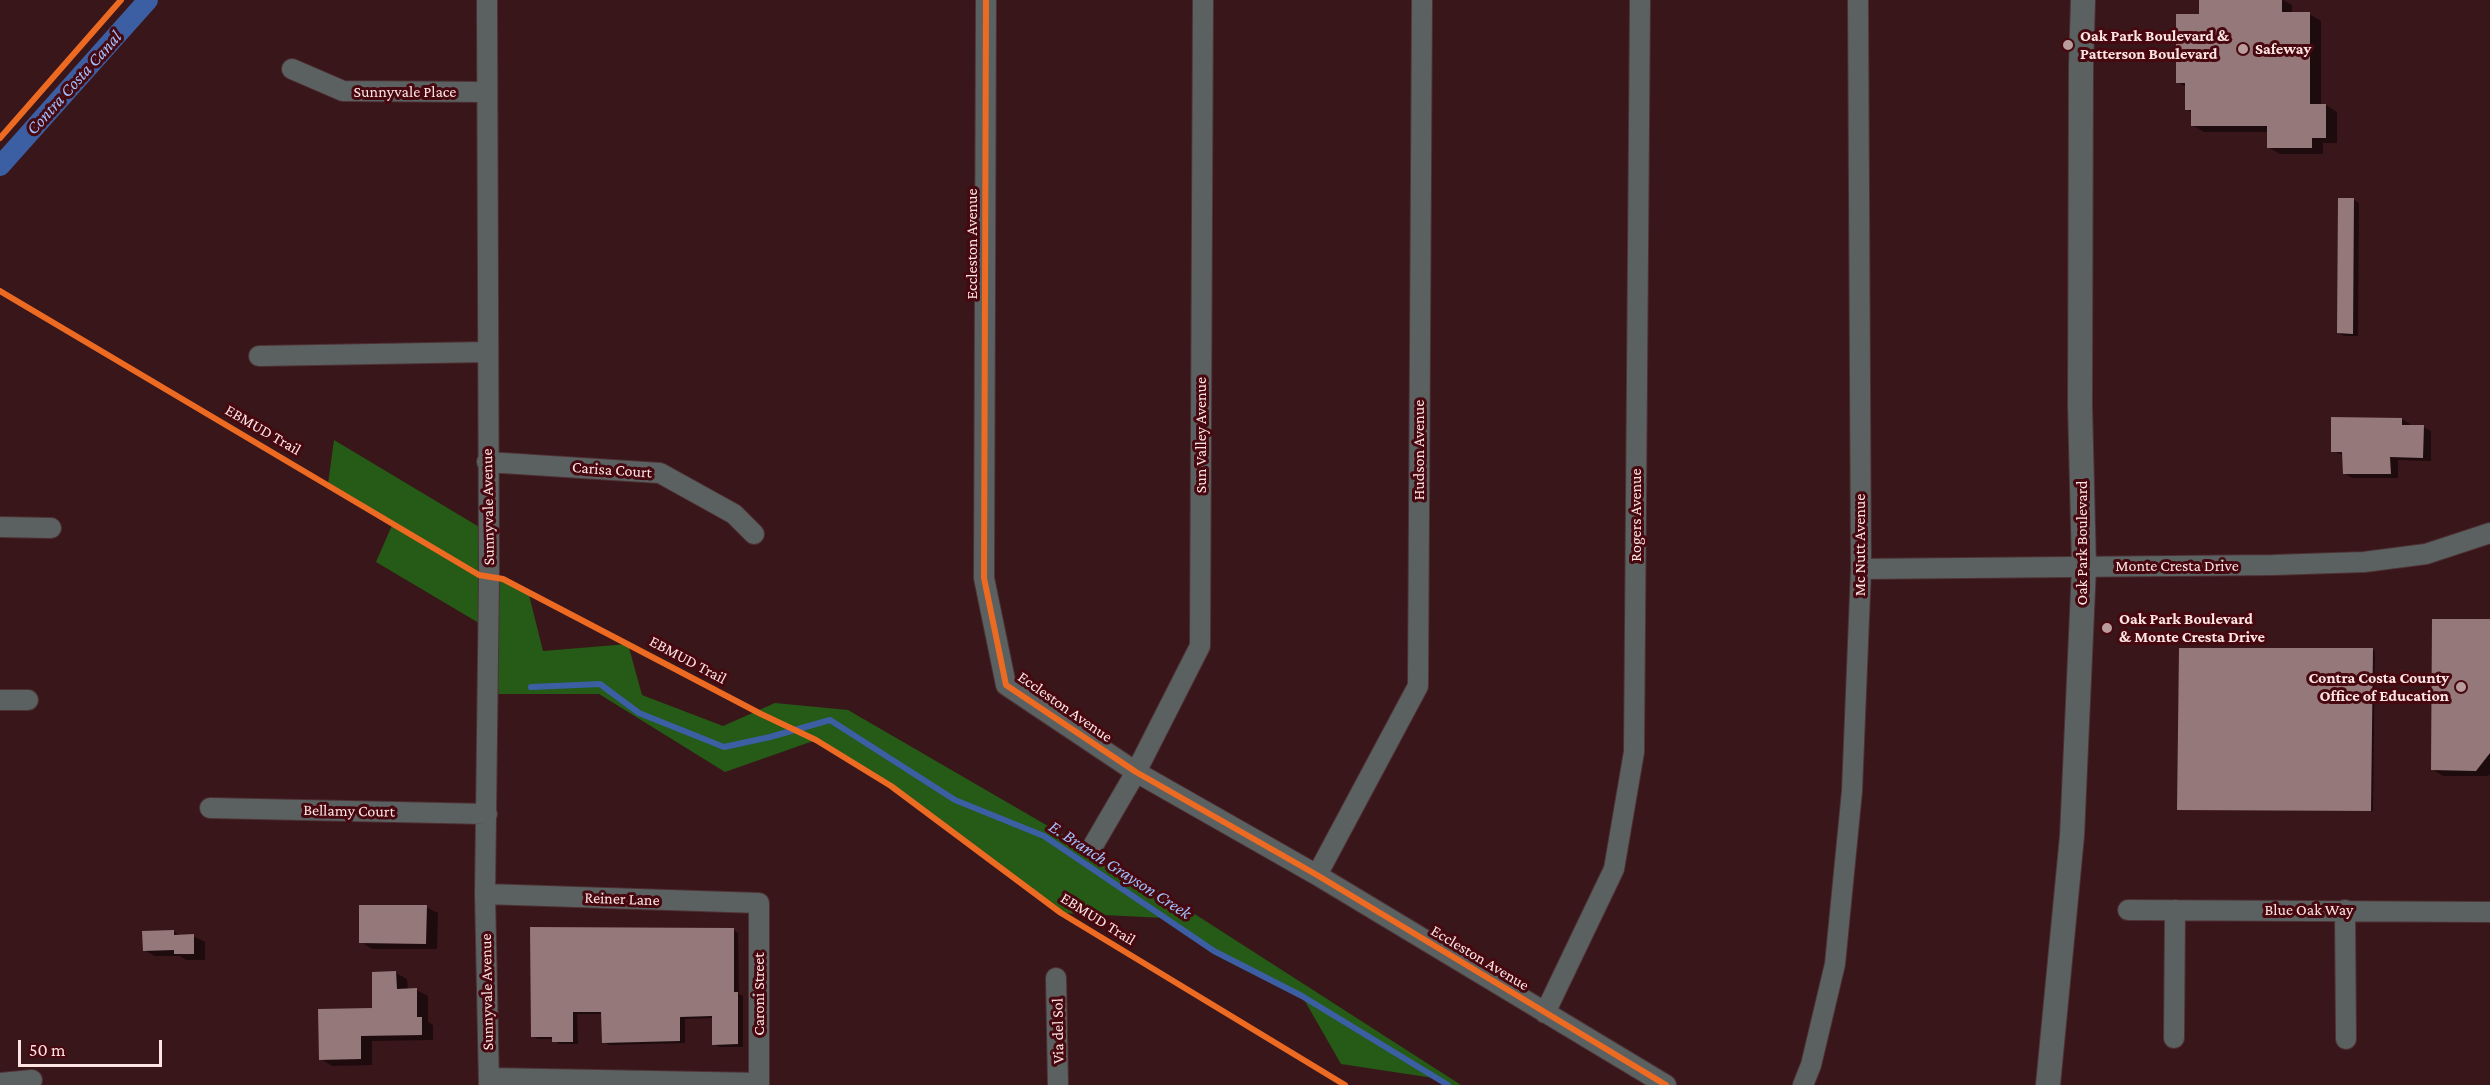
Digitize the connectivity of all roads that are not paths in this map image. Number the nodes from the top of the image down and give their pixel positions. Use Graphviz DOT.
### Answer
graph roads {
  1 [pos="487,0"];
  2 [pos="986,0"];
  3 [pos="1203,0"];
  4 [pos="1422,0"];
  5 [pos="1640,0"];
  6 [pos="1858,0"];
  7 [pos="2083,0"];
  8 [pos="292,69"];
  9 [pos="487,92"];
  10 [pos="487,352"];
  11 [pos="259,356"];
  12 [pos="487,462"];
  13 [pos="0,527"];
  14 [pos="51,528"];
  15 [pos="2490,533"];
  16 [pos="754,534"];
  17 [pos="2084,567"];
  18 [pos="1861,569"];
  19 [pos="0,700"];
  20 [pos="28,700"];
  21 [pos="1136,772"];
  22 [pos="210,808"];
  23 [pos="487,814"];
  24 [pos="1094,844"];
  25 [pos="1317,875"];
  26 [pos="485,894"];
  27 [pos="759,903"];
  28 [pos="2128,910"];
  29 [pos="2175,910"];
  30 [pos="2345,910"];
  31 [pos="2490,912"];
  32 [pos="1056,978"];
  33 [pos="1545,1013"];
  34 [pos="2174,1038"];
  35 [pos="2346,1039"];
  36 [pos="32,1080"];
  37 [pos="489,1082"];
  38 [pos="0,1083"];
  39 [pos="759,1084"];
  40 [pos="1059,1085"];
  41 [pos="1666,1085"];
  42 [pos="1803,1085"];
  43 [pos="2048,1085"];
  1 -- 9 [label="street, Sunnyvale Avenue"];
  2 -- 21 [label="street, Eccleston Avenue"];
  3 -- 21 [label="street, Sun Valley Avenue"];
  4 -- 25 [label="street, Hudson Avenue"];
  5 -- 33 [label="street, Rogers Avenue"];
  6 -- 18 [label="street, Mc Nutt Avenue"];
  7 -- 17 [label="street, Oak Park Boulevard"];
  8 -- 9 [label="street, Sunnyvale Place"];
  9 -- 10 [label="street, Sunnyvale Avenue"];
  10 -- 11 [label="street"];
  10 -- 12 [label="street, Sunnyvale Avenue"];
  12 -- 16 [label="street, Carisa Court"];
  12 -- 23 [label="street, Sunnyvale Avenue"];
  13 -- 14 [label="street"];
  15 -- 17 [label="street, Monte Cresta Drive"];
  17 -- 18 [label="street, Monte Cresta Drive"];
  17 -- 43 [label="street, Oak Park Boulevard"];
  18 -- 42 [label="street, Mc Nutt Avenue"];
  19 -- 20 [label="street"];
  21 -- 24 [label="street, Sun Valley Avenue"];
  21 -- 25 [label="street, Eccleston Avenue"];
  22 -- 23 [label="street, Bellamy Court"];
  23 -- 26 [label="street, Sunnyvale Avenue"];
  25 -- 33 [label="street, Eccleston Avenue"];
  26 -- 27 [label="street, Reiner Lane"];
  26 -- 37 [label="street, Sunnyvale Avenue"];
  27 -- 39 [label="street, Caroni Street"];
  28 -- 29 [label="street, Blue Oak Way"];
  29 -- 30 [label="street, Blue Oak Way"];
  29 -- 34 [label="street"];
  30 -- 31 [label="street, Blue Oak Way"];
  30 -- 35 [label="street"];
  32 -- 40 [label="street, Via del Sol"];
  33 -- 41 [label="street, Eccleston Avenue"];
  36 -- 38 [label="street"];
  37 -- 39 [label="street"];
}
